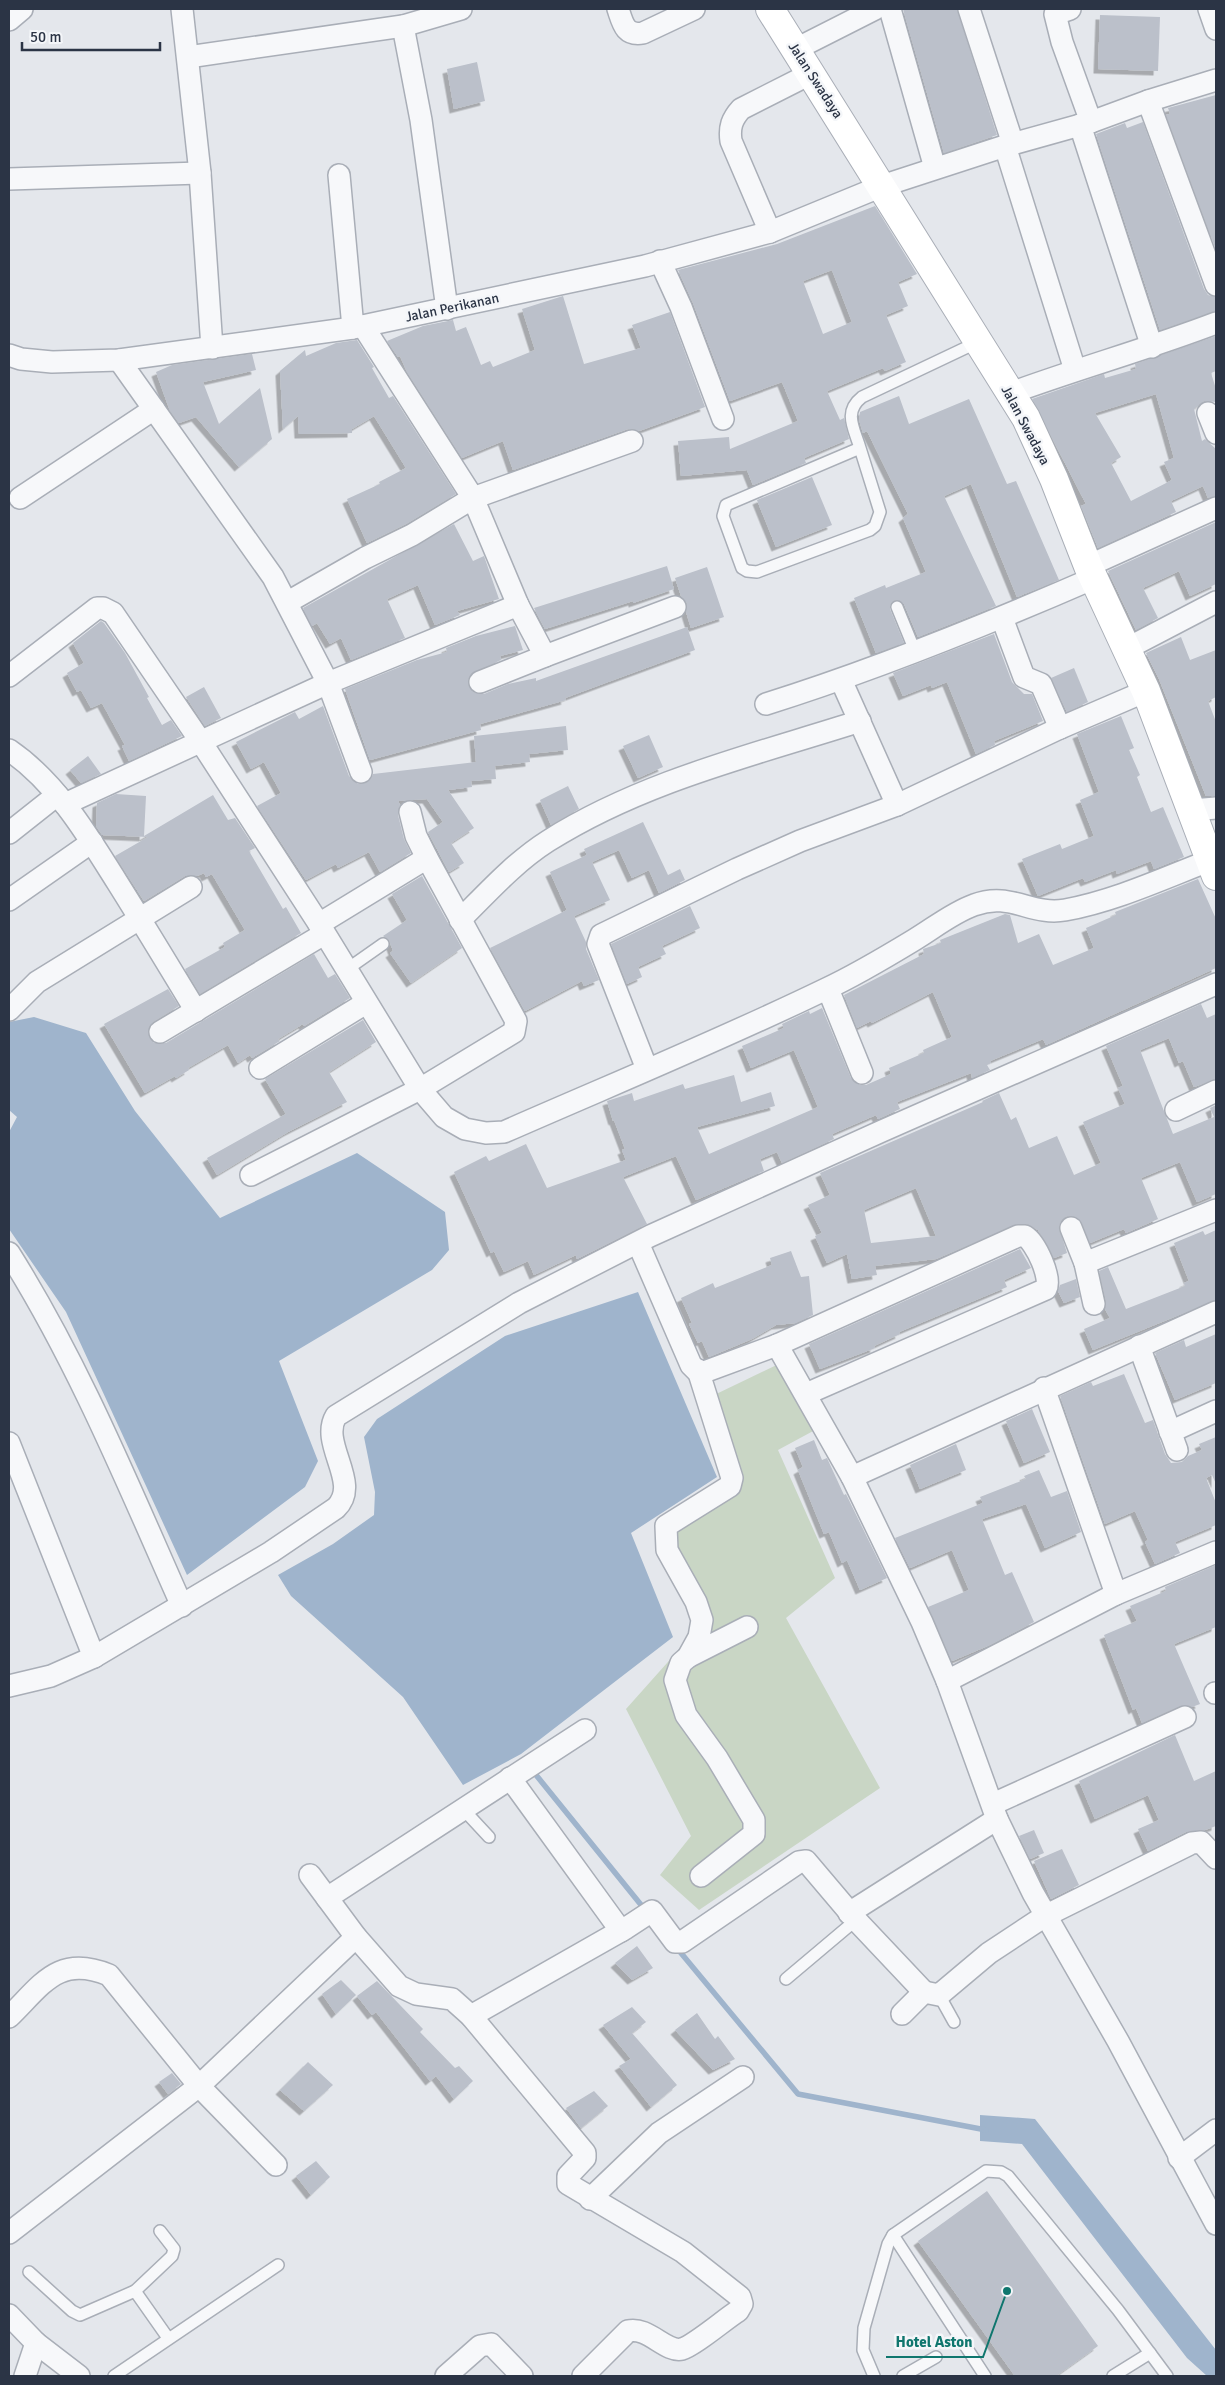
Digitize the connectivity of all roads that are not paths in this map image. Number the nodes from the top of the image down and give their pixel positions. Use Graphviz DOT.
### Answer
graph roads {
  1 [pos="22,9"];
  2 [pos="182,9"];
  3 [pos="618,9"];
  4 [pos="694,9"];
  5 [pos="770,9"];
  6 [pos="875,9"];
  7 [pos="890,9"];
  8 [pos="969,9"];
  9 [pos="1209,9"];
  10 [pos="447,10"];
  11 [pos="1059,11"];
  12 [pos="9,20"];
  13 [pos="403,26"];
  14 [pos="1216,29"];
  15 [pos="796,49"];
  16 [pos="188,57"];
  17 [pos="812,73"];
  18 [pos="1216,80"];
  19 [pos="1148,101"];
  20 [pos="1085,124"];
  21 [pos="1009,145"];
  22 [pos="935,168"];
  23 [pos="200,173"];
  24 [pos="339,175"];
  25 [pos="9,179"];
  26 [pos="882,186"];
  27 [pos="770,232"];
  28 [pos="660,261"];
  29 [pos="1216,285"];
  30 [pos="447,309"];
  31 [pos="1216,323"];
  32 [pos="358,327"];
  33 [pos="978,342"];
  34 [pos="1152,347"];
  35 [pos="212,348"];
  36 [pos="9,355"];
  37 [pos="119,360"];
  38 [pos="1075,370"];
  39 [pos="1010,393"];
  40 [pos="154,409"];
  41 [pos="1208,413"];
  42 [pos="723,419"];
  43 [pos="1216,433"];
  44 [pos="632,441"];
  45 [pos="860,448"];
  46 [pos="20,498"];
  47 [pos="473,498"];
  48 [pos="1216,508"];
  49 [pos="1091,572"];
  50 [pos="288,602"];
  51 [pos="1216,602"];
  52 [pos="518,605"];
  53 [pos="897,606"];
  54 [pos="675,607"];
  55 [pos="1002,618"];
  56 [pos="1126,649"];
  57 [pos="915,651"];
  58 [pos="545,656"];
  59 [pos="9,676"];
  60 [pos="841,680"];
  61 [pos="480,682"];
  62 [pos="328,683"];
  63 [pos="1146,691"];
  64 [pos="766,704"];
  65 [pos="860,721"];
  66 [pos="1060,728"];
  67 [pos="201,742"];
  68 [pos="9,750"];
  69 [pos="361,772"];
  70 [pos="61,799"];
  71 [pos="897,804"];
  72 [pos="1204,809"];
  73 [pos="410,812"];
  74 [pos="9,833"];
  75 [pos="92,842"];
  76 [pos="427,858"];
  77 [pos="1214,868"];
  78 [pos="191,887"];
  79 [pos="9,900"];
  80 [pos="140,918"];
  81 [pos="460,920"];
  82 [pos="321,929"];
  83 [pos="383,944"];
  84 [pos="346,970"];
  85 [pos="1216,984"];
  86 [pos="828,989"];
  87 [pos="366,1003"];
  88 [pos="9,1010"];
  89 [pos="196,1011"];
  90 [pos="160,1032"];
  91 [pos="260,1068"];
  92 [pos="647,1069"];
  93 [pos="862,1073"];
  94 [pos="420,1089"];
  95 [pos="1216,1091"];
  96 [pos="1176,1110"];
  97 [pos="251,1175"];
  98 [pos="1216,1210"];
  99 [pos="1071,1228"];
  100 [pos="638,1243"];
  101 [pos="9,1253"];
  102 [pos="1085,1263"];
  103 [pos="1094,1304"];
  104 [pos="1216,1312"];
  105 [pos="777,1345"];
  106 [pos="1139,1346"];
  107 [pos="698,1370"];
  108 [pos="1044,1388"];
  109 [pos="806,1394"];
  110 [pos="1216,1411"];
  111 [pos="9,1442"];
  112 [pos="852,1476"];
  113 [pos="1216,1552"];
  114 [pos="1116,1594"];
  115 [pos="182,1606"];
  116 [pos="747,1627"];
  117 [pos="94,1657"];
  118 [pos="688,1657"];
  119 [pos="947,1681"];
  120 [pos="9,1686"];
  121 [pos="1185,1717"];
  122 [pos="585,1730"];
  123 [pos="513,1776"];
  124 [pos="463,1809"];
  125 [pos="995,1811"];
  126 [pos="489,1837"];
  127 [pos="1216,1858"];
  128 [pos="310,1875"];
  129 [pos="701,1876"];
  130 [pos="327,1898"];
  131 [pos="853,1916"];
  132 [pos="1045,1916"];
  133 [pos="623,1930"];
  134 [pos="356,1937"];
  135 [pos="786,1979"];
  136 [pos="932,1993"];
  137 [pos="902,2014"];
  138 [pos="471,2016"];
  139 [pos="9,2017"];
  140 [pos="954,2022"];
  141 [pos="743,2077"];
  142 [pos="200,2086"];
  143 [pos="1216,2130"];
  144 [pos="1179,2158"];
  145 [pos="276,2165"];
  146 [pos="590,2199"];
  147 [pos="1216,2224"];
  148 [pos="160,2230"];
  149 [pos="9,2233"];
  150 [pos="893,2235"];
  151 [pos="278,2265"];
  152 [pos="29,2272"];
  153 [pos="135,2291"];
  154 [pos="9,2315"];
  155 [pos="168,2338"];
  156 [pos="36,2343"];
  157 [pos="1150,2353"];
  158 [pos="936,2356"];
  159 [pos="25,2376"];
  160 [pos="79,2376"];
  161 [pos="114,2376"];
  162 [pos="446,2376"];
  163 [pos="522,2376"];
  164 [pos="583,2376"];
  165 [pos="874,2376"];
  166 [pos="903,2376"];
  167 [pos="985,2376"];
  168 [pos="1113,2376"];
  169 [pos="1167,2376"];
  1 -- 12 [label="street"];
  2 -- 16 [label="street"];
  3 -- 4 [label="street"];
  5 -- 15 [label="street, Jalan Swadaya"];
  6 -- 15 [label="street"];
  7 -- 22 [label="street"];
  8 -- 21 [label="street"];
  9 -- 14 [label="street"];
  10 -- 13 [label="street"];
  11 -- 20 [label="street"];
  13 -- 16 [label="street"];
  13 -- 30 [label="street"];
  15 -- 17 [label="street, Jalan Swadaya"];
  16 -- 23 [label="street"];
  17 -- 26 [label="street, Jalan Swadaya"];
  17 -- 27 [label="street"];
  18 -- 19 [label="street, Jalan Perikanan"];
  19 -- 20 [label="street, Jalan Perikanan"];
  19 -- 29 [label="street"];
  20 -- 21 [label="street, Jalan Perikanan"];
  20 -- 34 [label="street"];
  21 -- 22 [label="street, Jalan Perikanan"];
  21 -- 38 [label="street"];
  22 -- 26 [label="street, Jalan Perikanan"];
  23 -- 25 [label="street"];
  23 -- 35 [label="street"];
  24 -- 32 [label="street"];
  26 -- 27 [label="street, Jalan Perikanan"];
  26 -- 33 [label="street, Jalan Swadaya"];
  27 -- 28 [label="street, Jalan Perikanan"];
  28 -- 30 [label="street, Jalan Perikanan"];
  28 -- 42 [label="street"];
  30 -- 32 [label="street, Jalan Perikanan"];
  31 -- 34 [label="street"];
  32 -- 35 [label="street, Jalan Perikanan"];
  32 -- 47 [label="street"];
  33 -- 39 [label="street, Jalan Swadaya"];
  33 -- 45 [label="lane"];
  34 -- 38 [label="street"];
  35 -- 37 [label="street, Jalan Perikanan"];
  36 -- 37 [label="street, Jalan Perikanan"];
  37 -- 40 [label="street"];
  38 -- 39 [label="street"];
  39 -- 49 [label="street, Jalan Swadaya"];
  40 -- 46 [label="street"];
  40 -- 50 [label="street"];
  41 -- 43 [label="street"];
  44 -- 47 [label="street"];
  45 -- 45 [label="lane"];
  47 -- 50 [label="street"];
  47 -- 52 [label="street"];
  48 -- 49 [label="street"];
  49 -- 55 [label="street"];
  49 -- 56 [label="street, Jalan Swadaya"];
  50 -- 62 [label="street"];
  51 -- 56 [label="street"];
  52 -- 58 [label="street"];
  52 -- 62 [label="street"];
  53 -- 57 [label="lane"];
  54 -- 58 [label="street"];
  55 -- 57 [label="street"];
  55 -- 66 [label="street"];
  56 -- 63 [label="street, Jalan Swadaya"];
  57 -- 60 [label="street"];
  58 -- 61 [label="street"];
  59 -- 67 [label="street"];
  60 -- 64 [label="street"];
  60 -- 65 [label="street"];
  62 -- 67 [label="street"];
  62 -- 69 [label="street"];
  63 -- 66 [label="street"];
  63 -- 72 [label="street, Jalan Swadaya"];
  65 -- 71 [label="street"];
  65 -- 81 [label="street"];
  66 -- 71 [label="street"];
  67 -- 70 [label="street"];
  67 -- 82 [label="street"];
  68 -- 70 [label="street"];
  70 -- 74 [label="street"];
  70 -- 75 [label="street"];
  71 -- 92 [label="street"];
  72 -- 77 [label="street, Jalan Swadaya"];
  73 -- 76 [label="street"];
  75 -- 79 [label="street"];
  75 -- 80 [label="street"];
  76 -- 81 [label="street"];
  76 -- 82 [label="street"];
  77 -- 86 [label="street"];
  78 -- 80 [label="street"];
  80 -- 88 [label="street"];
  80 -- 89 [label="street"];
  81 -- 94 [label="street"];
  82 -- 84 [label="street"];
  82 -- 89 [label="street"];
  83 -- 84 [label="lane"];
  84 -- 87 [label="street"];
  85 -- 100 [label="street"];
  86 -- 92 [label="street"];
  86 -- 93 [label="street"];
  87 -- 91 [label="street"];
  87 -- 94 [label="street"];
  89 -- 90 [label="street"];
  92 -- 94 [label="street"];
  94 -- 97 [label="street"];
  95 -- 96 [label="street"];
  98 -- 102 [label="street"];
  99 -- 102 [label="street"];
  100 -- 107 [label="street"];
  100 -- 115 [label="street"];
  101 -- 115 [label="street"];
  102 -- 103 [label="street"];
  104 -- 106 [label="street"];
  105 -- 107 [label="street"];
  105 -- 109 [label="street"];
  105 -- 109 [label="street"];
  106 -- 108 [label="street"];
  106 -- 110 [label="street"];
  107 -- 118 [label="street"];
  108 -- 112 [label="street"];
  108 -- 114 [label="street"];
  109 -- 112 [label="street"];
  111 -- 117 [label="street"];
  112 -- 119 [label="street"];
  113 -- 114 [label="street"];
  114 -- 119 [label="street"];
  115 -- 117 [label="street"];
  116 -- 118 [label="street"];
  117 -- 120 [label="street"];
  118 -- 129 [label="street"];
  119 -- 125 [label="street"];
  121 -- 125 [label="street"];
  122 -- 123 [label="street"];
  123 -- 124 [label="street"];
  123 -- 133 [label="street"];
  124 -- 126 [label="lane"];
  124 -- 130 [label="street"];
  125 -- 131 [label="street"];
  125 -- 132 [label="street"];
  127 -- 132 [label="street"];
  128 -- 130 [label="street"];
  130 -- 134 [label="street"];
  131 -- 133 [label="street"];
  131 -- 135 [label="lane"];
  131 -- 136 [label="street"];
  132 -- 136 [label="street"];
  132 -- 144 [label="street"];
  133 -- 138 [label="street"];
  134 -- 138 [label="street"];
  134 -- 142 [label="street"];
  136 -- 137 [label="street"];
  136 -- 140 [label="lane"];
  138 -- 146 [label="street"];
  139 -- 142 [label="street"];
  141 -- 146 [label="street"];
  142 -- 145 [label="street"];
  142 -- 149 [label="street"];
  143 -- 144 [label="street"];
  144 -- 147 [label="street"];
  146 -- 164 [label="street"];
  148 -- 153 [label="lane"];
  150 -- 157 [label="lane"];
  150 -- 165 [label="lane"];
  150 -- 167 [label="lane"];
  151 -- 155 [label="lane"];
  152 -- 153 [label="lane"];
  153 -- 155 [label="lane"];
  154 -- 156 [label="street"];
  155 -- 161 [label="lane"];
  156 -- 159 [label="street"];
  156 -- 160 [label="street"];
  157 -- 168 [label="lane"];
  157 -- 169 [label="lane"];
  158 -- 166 [label="lane"];
  162 -- 163 [label="street"];
}
